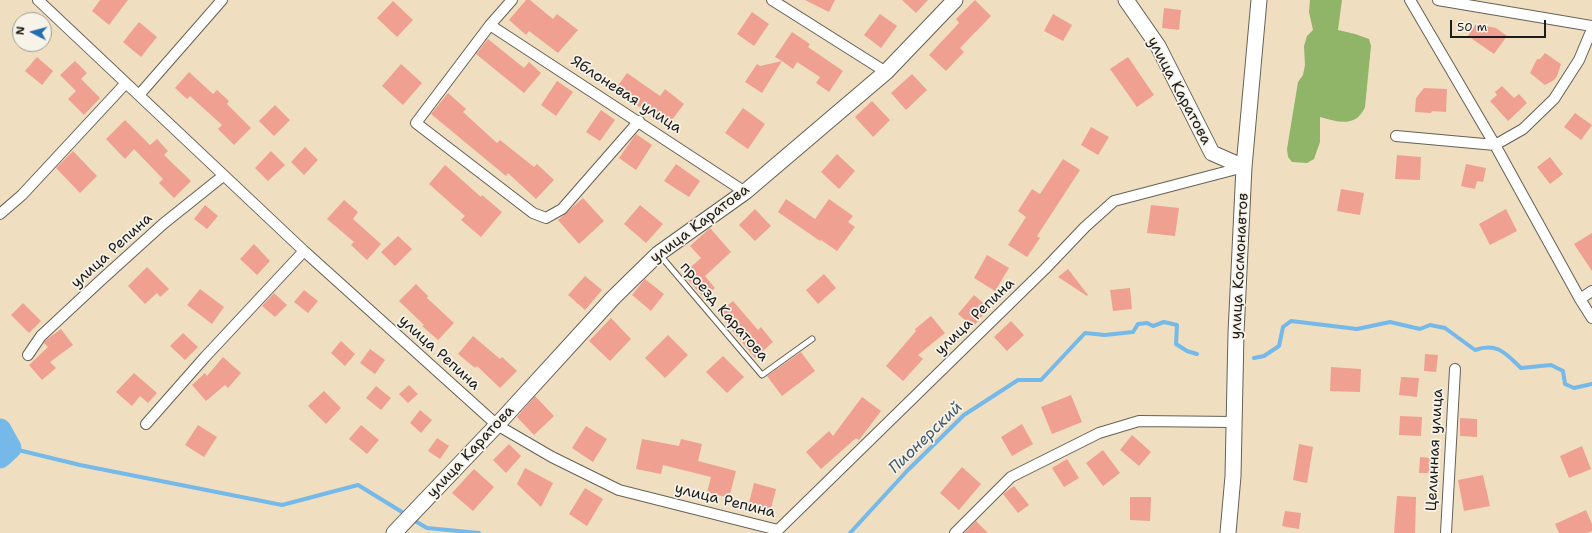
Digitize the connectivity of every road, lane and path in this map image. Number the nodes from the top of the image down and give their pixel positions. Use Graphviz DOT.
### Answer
graph roads {
  1 [pos="38,0"];
  2 [pos="222,0"];
  3 [pos="512,0"];
  4 [pos="772,0"];
  5 [pos="955,0"];
  6 [pos="1126,0"];
  7 [pos="1259,0"];
  8 [pos="1410,0"];
  9 [pos="1438,0"];
  10 [pos="490,25"];
  11 [pos="1592,26"];
  12 [pos="1592,29"];
  13 [pos="886,72"];
  14 [pos="126,83"];
  15 [pos="139,95"];
  16 [pos="639,122"];
  17 [pos="1396,136"];
  18 [pos="1495,145"];
  19 [pos="1244,167"];
  20 [pos="223,176"];
  21 [pos="745,192"];
  22 [pos="0,214"];
  23 [pos="304,251"];
  24 [pos="658,254"];
  25 [pos="1592,291"];
  26 [pos="1580,299"];
  27 [pos="1592,318"];
  28 [pos="812,339"];
  29 [pos="28,355"];
  30 [pos="1455,369"];
  31 [pos="1234,422"];
  32 [pos="146,424"];
  33 [pos="497,425"];
  34 [pos="394,533"];
  35 [pos="955,533"];
  36 [pos="1228,533"];
  37 [pos="1446,533"];
  1 -- 14 [label="street, улица Репина"];
  2 -- 15 [label="street"];
  3 -- 10 [label="street"];
  4 -- 13 [label="street"];
  5 -- 13 [label="street, улица Каратова"];
  6 -- 19 [label="street, улица Каратова"];
  7 -- 19 [label="street, улица Космонавтов"];
  8 -- 18 [label="street"];
  9 -- 11 [label="street"];
  10 -- 16 [label="street, Яблоневая улица"];
  10 -- 16 [label="street"];
  12 -- 18 [label="street"];
  13 -- 21 [label="street, улица Каратова"];
  14 -- 15 [label="street, улица Репина"];
  14 -- 22 [label="street"];
  15 -- 20 [label="street, улица Репина"];
  16 -- 21 [label="street, Яблоневая улица"];
  17 -- 18 [label="street"];
  18 -- 26 [label="street"];
  19 -- 31 [label="street, улица Космонавтов"];
  19 -- 33 [label="street, улица Репина"];
  20 -- 23 [label="street, улица Репина"];
  20 -- 29 [label="street, улица Репина"];
  21 -- 24 [label="street, улица Каратова"];
  23 -- 32 [label="street"];
  23 -- 33 [label="street, улица Репина"];
  24 -- 28 [label="lane, проезд Каратова"];
  24 -- 33 [label="street, улица Каратова"];
  25 -- 26 [label="street"];
  26 -- 27 [label="street"];
  30 -- 37 [label="street, Целинная улица"];
  31 -- 35 [label="street"];
  31 -- 36 [label="street, улица Космонавтов"];
  33 -- 34 [label="street, улица Каратова"];
}
